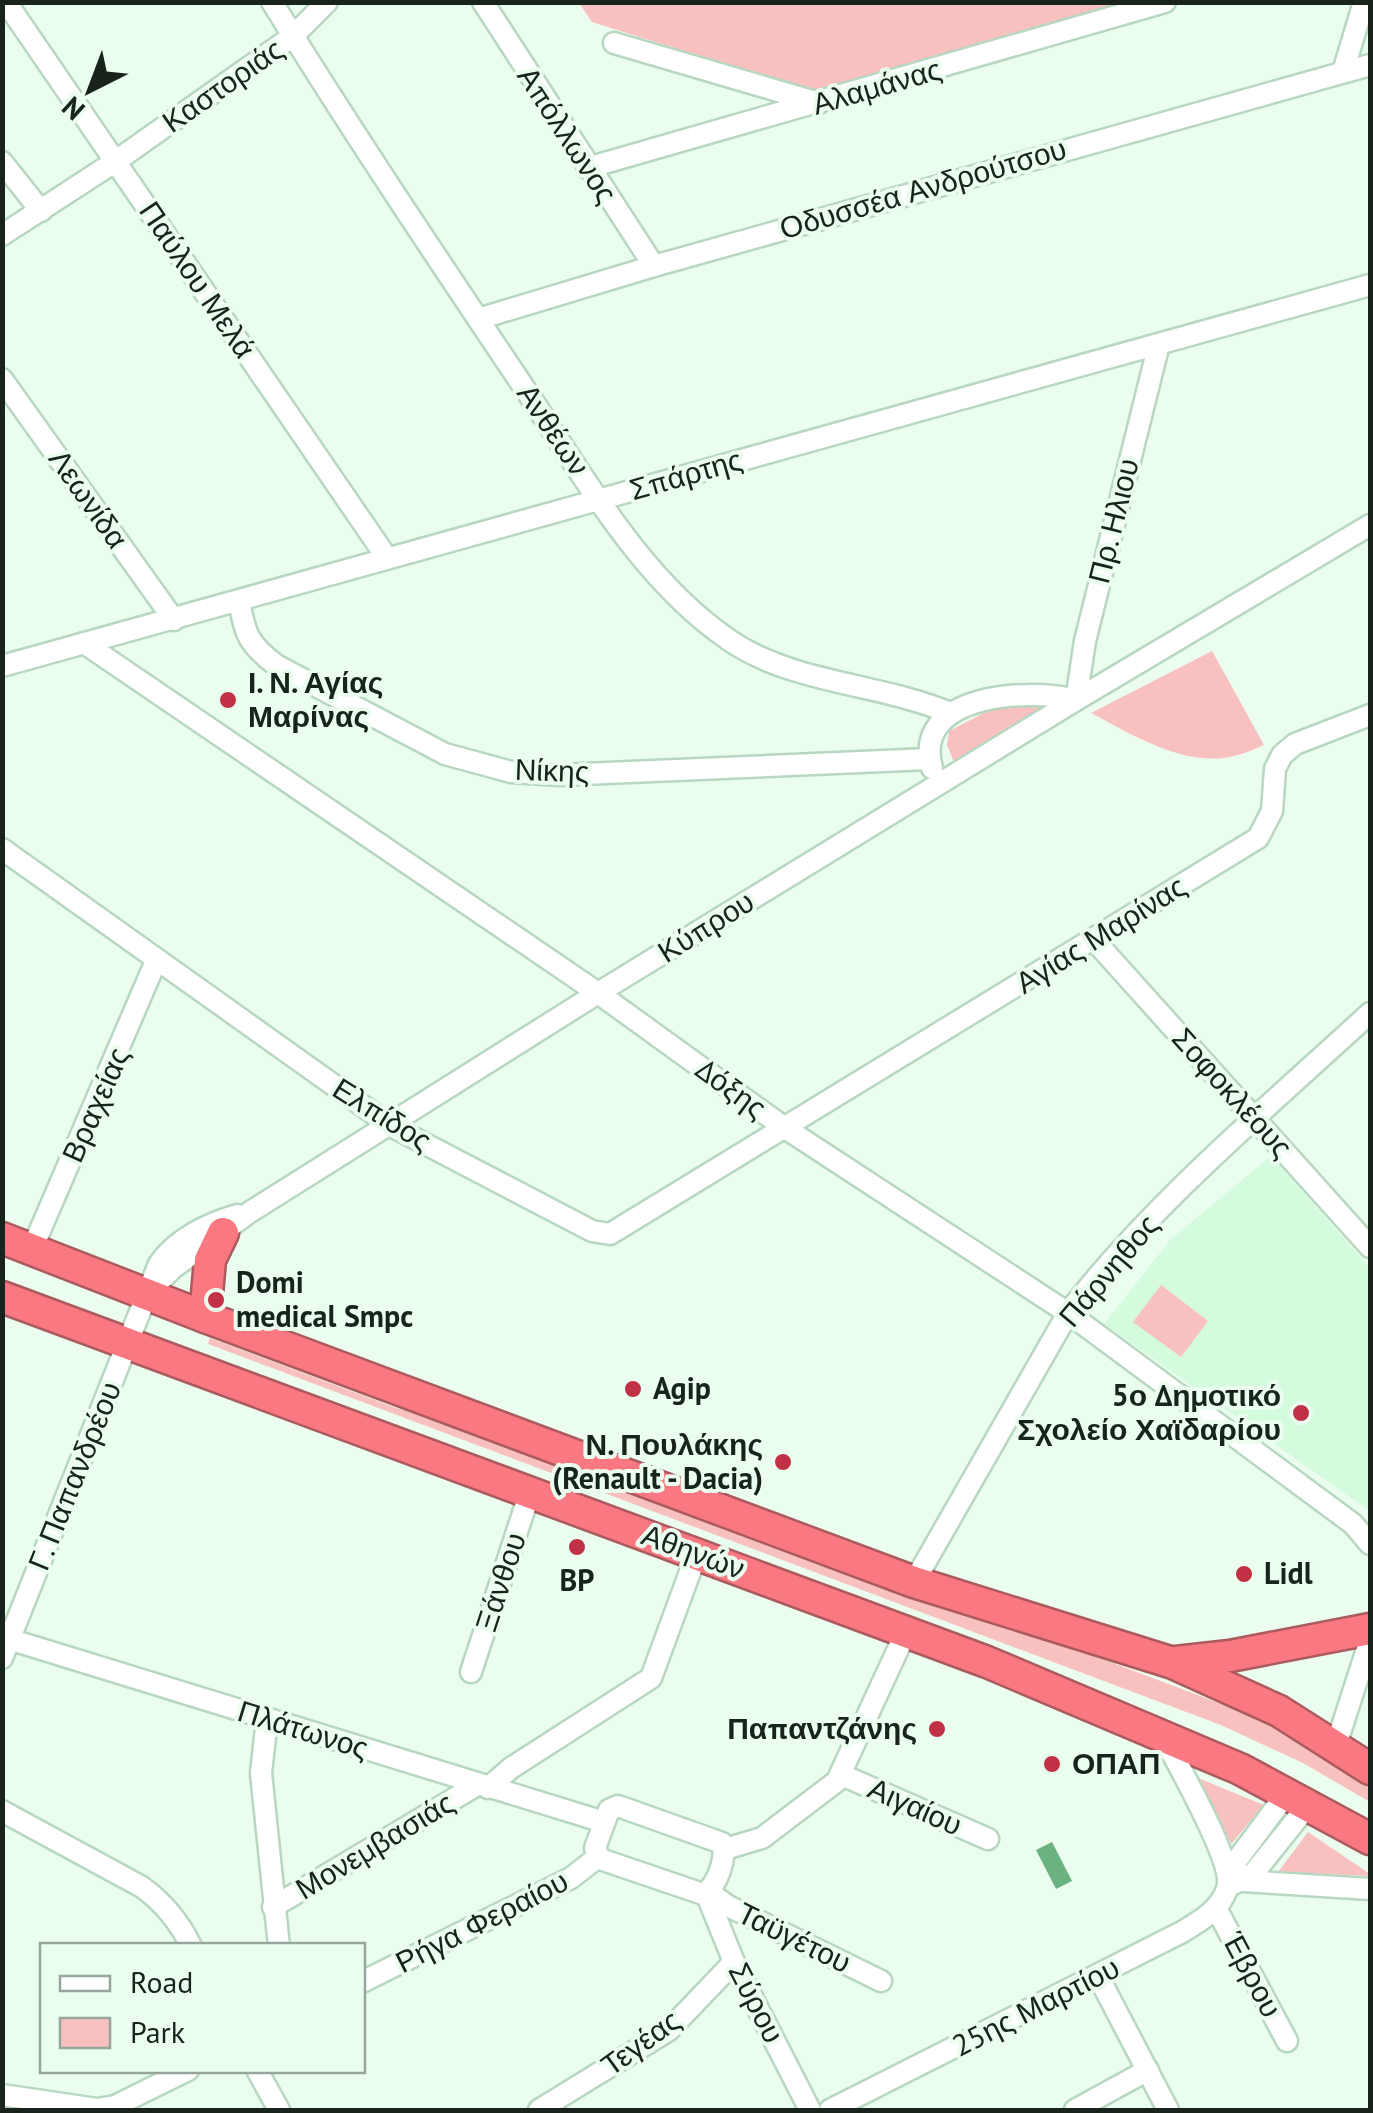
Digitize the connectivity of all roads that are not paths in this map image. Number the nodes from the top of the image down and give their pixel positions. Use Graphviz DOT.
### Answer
graph roads {
  1 [pos="272,2"];
  2 [pos="327,2"];
  3 [pos="483,2"];
  4 [pos="1165,2"];
  5 [pos="1364,2"];
  6 [pos="7,9"];
  7 [pos="293,36"];
  8 [pos="614,43"];
  9 [pos="1370,64"];
  10 [pos="1343,72"];
  11 [pos="821,103"];
  12 [pos="116,161"];
  13 [pos="2,162"];
  14 [pos="588,168"];
  15 [pos="40,211"];
  16 [pos="2,235"];
  17 [pos="654,266"];
  18 [pos="1370,285"];
  19 [pos="478,319"];
  20 [pos="1159,344"];
  21 [pos="2,379"];
  22 [pos="600,499"];
  23 [pos="1370,525"];
  24 [pos="388,558"];
  25 [pos="239,601"];
  26 [pos="174,620"];
  27 [pos="84,642"];
  28 [pos="5,661"];
  29 [pos="1076,700"];
  30 [pos="950,713"];
  31 [pos="1370,716"];
  32 [pos="929,759"];
  33 [pos="938,784"];
  34 [pos="2,848"];
  35 [pos="1094,940"];
  36 [pos="156,960"];
  37 [pos="598,993"];
  38 [pos="1370,1014"];
  39 [pos="1255,1119"];
  40 [pos="391,1126"];
  41 [pos="785,1128"];
  42 [pos="250,1212"];
  43 [pos="224,1233"];
  44 [pos="2,1238"];
  45 [pos="1370,1248"];
  46 [pos="32,1249"];
  47 [pos="146,1294"];
  48 [pos="2,1297"];
  49 [pos="1068,1312"];
  50 [pos="205,1317"];
  51 [pos="128,1342"];
  52 [pos="530,1492"];
  53 [pos="1370,1544"];
  54 [pos="697,1553"];
  55 [pos="914,1582"];
  56 [pos="1370,1629"];
  57 [pos="906,1632"];
  58 [pos="1370,1640"];
  59 [pos="5,1644"];
  60 [pos="1173,1663"];
  61 [pos="471,1672"];
  62 [pos="267,1719"];
  63 [pos="1164,1736"];
  64 [pos="1336,1744"];
  65 [pos="1370,1769"];
  66 [pos="842,1775"];
  67 [pos="483,1786"];
  68 [pos="1298,1798"];
  69 [pos="2,1811"];
  70 [pos="604,1822"];
  71 [pos="988,1839"];
  72 [pos="1370,1839"];
  73 [pos="725,1849"];
  74 [pos="598,1857"];
  75 [pos="1236,1884"];
  76 [pos="1370,1889"];
  77 [pos="707,1893"];
  78 [pos="273,1907"];
  79 [pos="1216,1908"];
  80 [pos="190,1943"];
  81 [pos="279,1943"];
  82 [pos="734,1962"];
  83 [pos="1098,1976"];
  84 [pos="365,1981"];
  85 [pos="881,1981"];
  86 [pos="1288,2041"];
  87 [pos="1148,2070"];
  88 [pos="184,2073"];
  89 [pos="259,2073"];
  90 [pos="2,2095"];
  91 [pos="145,2101"];
  92 [pos="280,2110"];
  93 [pos="538,2110"];
  94 [pos="810,2110"];
  95 [pos="830,2110"];
  96 [pos="1074,2110"];
  97 [pos="1168,2110"];
  1 -- 7 [label="street, Ανθέων"];
  2 -- 7 [label="street, Καστοριάς"];
  3 -- 14 [label="street, Απόλλωνος"];
  4 -- 11 [label="street, Αλαμάνας"];
  5 -- 10 [label="street"];
  6 -- 12 [label="street, Παύλου Μελά"];
  7 -- 12 [label="street, Καστοριάς"];
  7 -- 19 [label="street, Ανθέων"];
  8 -- 11 [label="street"];
  9 -- 10 [label="street, Οδυσσέα Ανδρούτσου"];
  10 -- 17 [label="street, Οδυσσέα Ανδρούτσου"];
  11 -- 14 [label="street, Αλαμάνας"];
  12 -- 15 [label="street, Καστοριάς"];
  12 -- 24 [label="street, Παύλου Μελά"];
  13 -- 15 [label="street"];
  14 -- 17 [label="street, Απόλλωνος"];
  15 -- 16 [label="street, Καστοριάς"];
  17 -- 19 [label="street, Οδυσσέα Ανδρούτσου"];
  18 -- 20 [label="street, Σπάρτης"];
  19 -- 22 [label="street, Ανθέων"];
  20 -- 22 [label="street, Σπάρτης"];
  20 -- 29 [label="street, Πρ. Ηλιου"];
  21 -- 26 [label="street, Λεωνίδα"];
  22 -- 24 [label="street, Σπάρτης"];
  22 -- 30 [label="street, Ανθέων"];
  23 -- 29 [label="street, Κύπρου"];
  24 -- 25 [label="street, Σπάρτης"];
  25 -- 26 [label="street, Σπάρτης"];
  25 -- 32 [label="street, Νίκης"];
  26 -- 27 [label="street, Σπάρτης"];
  27 -- 28 [label="street, Σπάρτης"];
  27 -- 37 [label="street, Δόξης"];
  29 -- 30 [label="street"];
  29 -- 33 [label="street, Κύπρου"];
  30 -- 32 [label="street"];
  31 -- 35 [label="street, Αγίας Μαρίνας"];
  32 -- 33 [label="street"];
  33 -- 37 [label="street, Κύπρου"];
  34 -- 36 [label="street, Ελπίδος"];
  35 -- 39 [label="street, Σοφοκλέους"];
  35 -- 41 [label="street, Αγίας Μαρίνας"];
  36 -- 40 [label="street, Ελπίδος"];
  36 -- 46 [label="street, Βραχείας"];
  37 -- 40 [label="street, Κύπρου"];
  37 -- 41 [label="street, Δόξης"];
  38 -- 39 [label="street, Πάρνηθος"];
  39 -- 45 [label="street, Σοφοκλέους"];
  39 -- 49 [label="street, Πάρνηθος"];
  40 -- 41 [label="street, Ελπίδος"];
  40 -- 42 [label="street, Κύπρου"];
  41 -- 49 [label="street, Δόξης"];
  42 -- 43 [label="street"];
  42 -- 47 [label="street, Κύπρου"];
  43 -- 47 [label="street"];
  43 -- 50 [label="highway"];
  44 -- 46 [label="highway, Αθηνών"];
  46 -- 47 [label="highway, Αθηνών"];
  47 -- 50 [label="highway, Αθηνών"];
  47 -- 51 [label="street, Γ. Παπανδρέου"];
  48 -- 51 [label="highway, Αθηνών"];
  49 -- 53 [label="street, Δόξης"];
  49 -- 55 [label="street, Πάρνηθος"];
  50 -- 55 [label="highway, Αθηνών"];
  51 -- 52 [label="highway, Αθηνών"];
  51 -- 59 [label="street, Γ. Παπανδρέου"];
  52 -- 54 [label="highway, Αθηνών"];
  52 -- 61 [label="street, Ξάνθου"];
  54 -- 57 [label="highway, Αθηνών"];
  54 -- 67 [label="street, Μονεμβασιάς"];
  55 -- 60 [label="highway, Αθηνών"];
  56 -- 60 [label="highway"];
  57 -- 63 [label="highway, Αθηνών"];
  57 -- 66 [label="street"];
  58 -- 64 [label="street"];
  59 -- 62 [label="street, Πλάτωνος"];
  60 -- 64 [label="highway, Αθηνών"];
  62 -- 67 [label="street, Πλάτωνος"];
  62 -- 78 [label="street"];
  63 -- 68 [label="highway, Αθηνών"];
  63 -- 75 [label="street"];
  64 -- 65 [label="highway, Αθηνών"];
  66 -- 71 [label="street, Αιγαίου"];
  66 -- 73 [label="street"];
  67 -- 70 [label="street, Πλάτωνος"];
  67 -- 78 [label="street, Μονεμβασιάς"];
  68 -- 72 [label="highway, Αθηνών"];
  68 -- 75 [label="street, 25ης Μαρτίου"];
  69 -- 80 [label="street"];
  70 -- 73 [label="street"];
  70 -- 74 [label="street"];
  73 -- 77 [label="street"];
  74 -- 77 [label="street, Ταϋγέτου"];
  74 -- 84 [label="street, Ρήγα Φεραίου"];
  75 -- 76 [label="street"];
  75 -- 79 [label="street, 25ης Μαρτίου"];
  77 -- 82 [label="street, Σύρου"];
  77 -- 85 [label="street, Ταϋγέτου"];
  78 -- 81 [label="street"];
  79 -- 83 [label="street, 25ης Μαρτίου"];
  79 -- 86 [label="street, Έβρου"];
  82 -- 93 [label="street, Τεγέας"];
  82 -- 94 [label="street, Σύρου"];
  83 -- 87 [label="street"];
  83 -- 95 [label="street, 25ης Μαρτίου"];
  87 -- 96 [label="street"];
  87 -- 97 [label="street"];
  88 -- 91 [label="street"];
  89 -- 92 [label="street"];
  90 -- 91 [label="street"];
}
